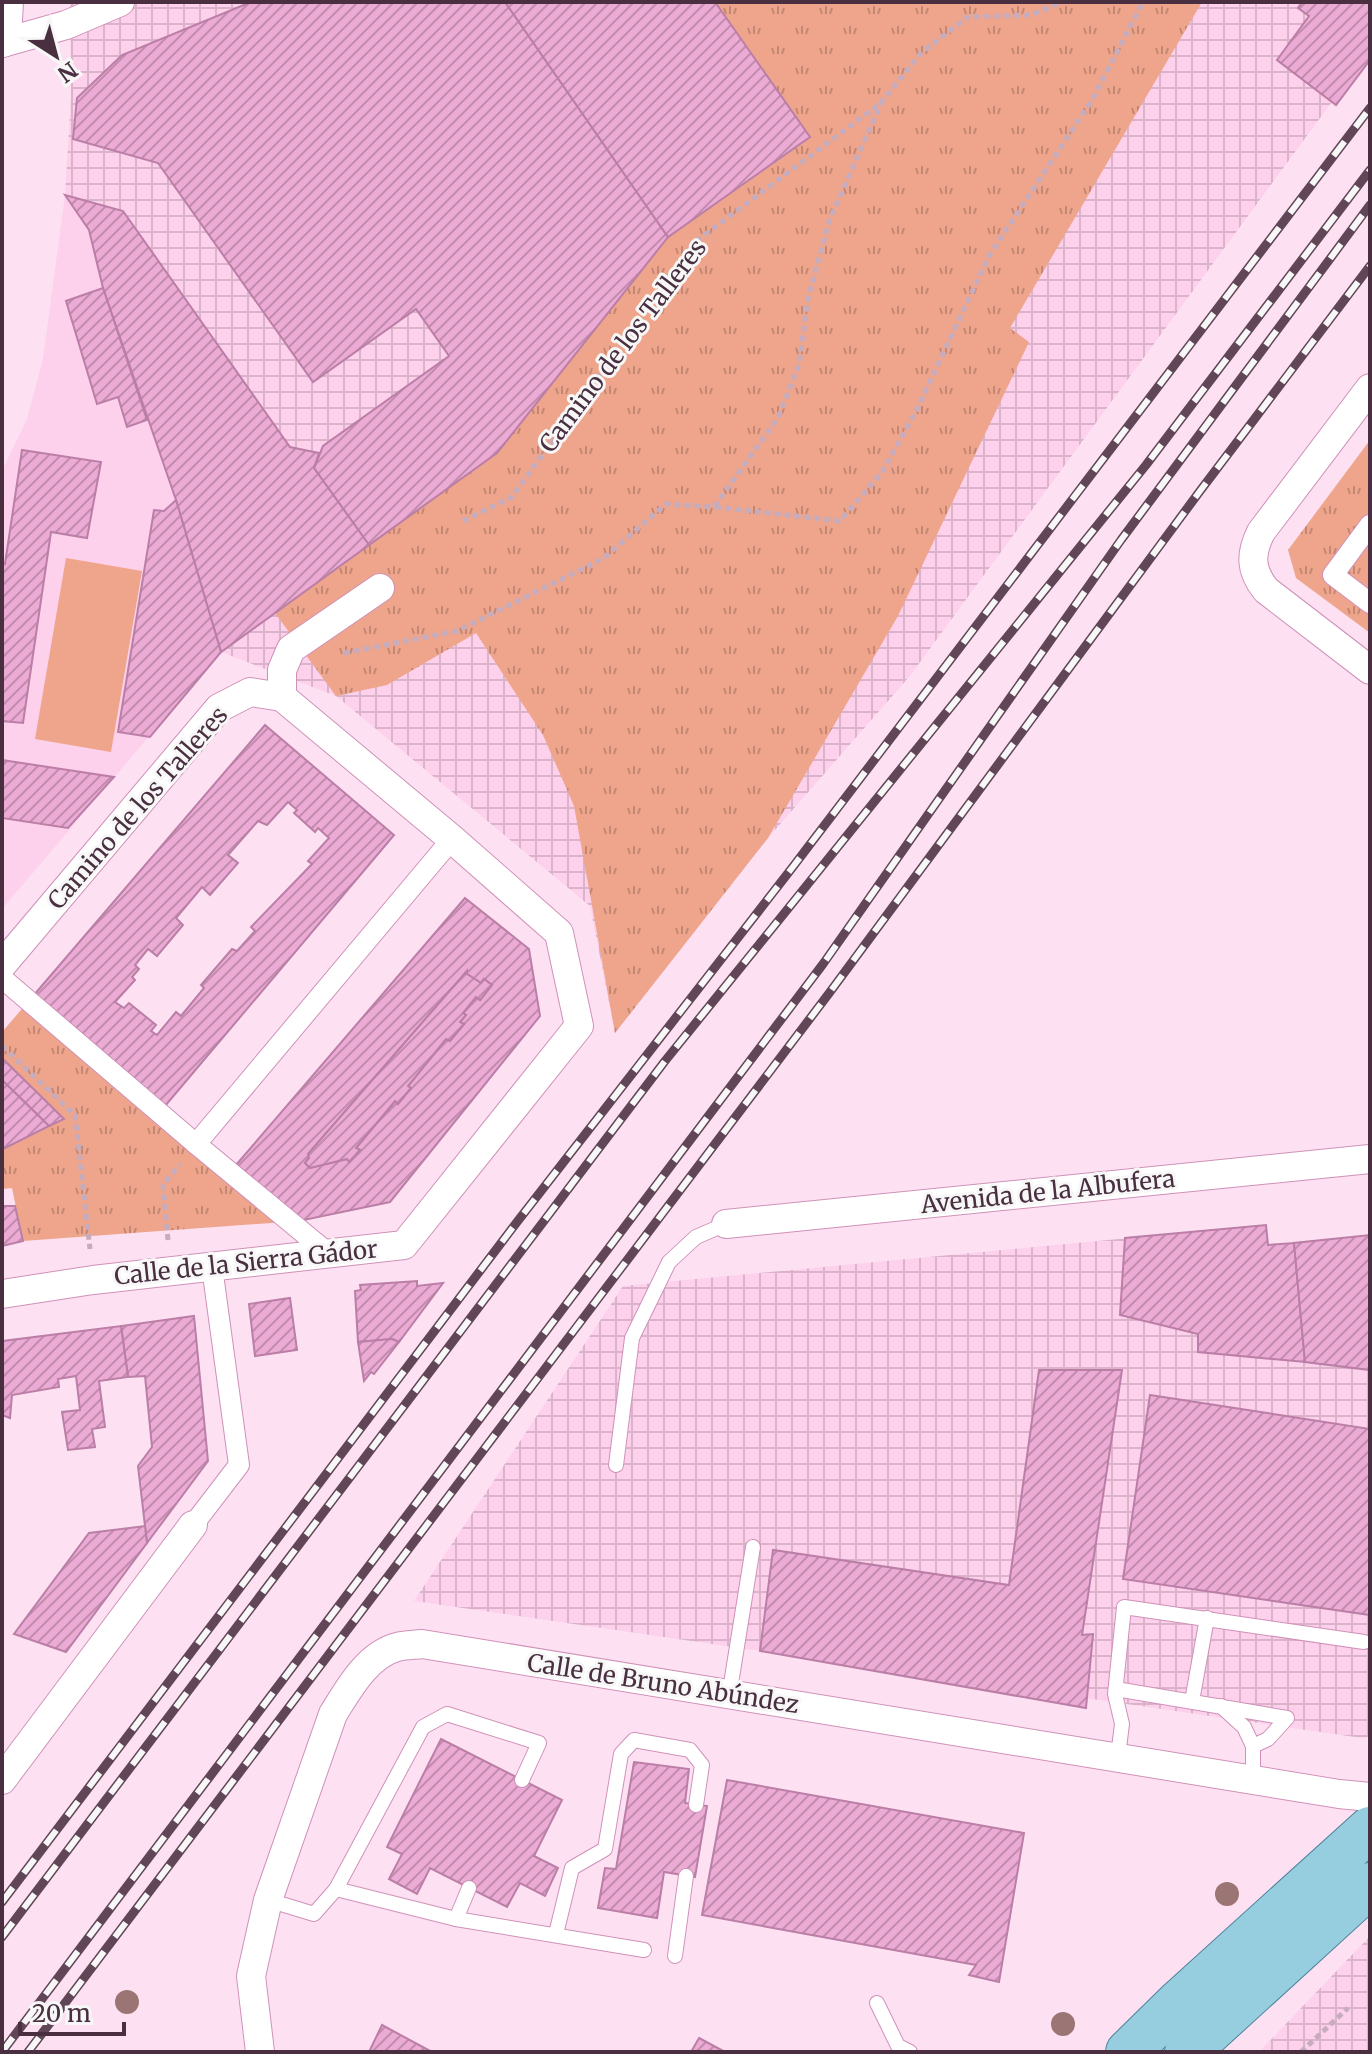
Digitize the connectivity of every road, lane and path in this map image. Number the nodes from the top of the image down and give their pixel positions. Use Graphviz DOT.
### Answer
graph roads {
  1 [pos="4,2"];
  2 [pos="120,2"];
  3 [pos="1062,2"];
  4 [pos="1143,2"];
  5 [pos="2,40"];
  6 [pos="881,103"];
  7 [pos="1370,388"];
  8 [pos="714,507"];
  9 [pos="463,521"];
  10 [pos="1370,525"];
  11 [pos="380,588"];
  12 [pos="1370,603"];
  13 [pos="342,653"];
  14 [pos="1370,670"];
  15 [pos="282,697"];
  16 [pos="452,839"];
  17 [pos="2,965"];
  18 [pos="2,978"];
  19 [pos="2,1046"];
  20 [pos="196,1144"];
  21 [pos="1370,1159"];
  22 [pos="726,1224"];
  23 [pos="329,1254"];
  24 [pos="212,1267"];
  25 [pos="170,1272"];
  26 [pos="93,1280"];
  27 [pos="2,1294"];
  28 [pos="616,1465"];
  29 [pos="193,1525"];
  30 [pos="753,1547"];
  31 [pos="1207,1618"];
  32 [pos="1364,1642"];
  33 [pos="1116,1689"];
  34 [pos="729,1696"];
  35 [pos="1192,1701"];
  36 [pos="1220,1705"];
  37 [pos="1253,1746"];
  38 [pos="1118,1756"];
  39 [pos="2,1780"];
  40 [pos="522,1780"];
  41 [pos="1253,1780"];
  42 [pos="1370,1797"];
  43 [pos="696,1805"];
  44 [pos="1370,1829"];
  45 [pos="686,1876"];
  46 [pos="1370,1885"];
  47 [pos="469,1888"];
  48 [pos="336,1889"];
  49 [pos="268,1900"];
  50 [pos="456,1919"];
  51 [pos="556,1934"];
  52 [pos="644,1950"];
  53 [pos="675,1956"];
  54 [pos="877,2003"];
  55 [pos="1348,2008"];
  56 [pos="260,2052"];
  57 [pos="910,2052"];
  58 [pos="1128,2052"];
  59 [pos="1187,2052"];
  60 [pos="1301,2052"];
  1 -- 5 [label="main road"];
  2 -- 5 [label="street"];
  3 -- 6 [label="path, Camino de los Talleres"];
  4 -- 8 [label="path"];
  6 -- 8 [label="path"];
  6 -- 9 [label="path, Camino de los Talleres"];
  7 -- 14 [label="street"];
  8 -- 13 [label="path"];
  10 -- 12 [label="street"];
  11 -- 15 [label="street"];
  15 -- 16 [label="street, Calle de la Sierra Gádor"];
  15 -- 17 [label="street, Camino de los Talleres"];
  16 -- 20 [label="street"];
  16 -- 23 [label="street, Calle de la Sierra Gádor"];
  18 -- 20 [label="street"];
  19 -- 26 [label="path"];
  20 -- 23 [label="street"];
  20 -- 25 [label="path"];
  21 -- 22 [label="street, Avenida de la Albufera"];
  22 -- 28 [label="lane"];
  23 -- 24 [label="street, Calle de la Sierra Gádor"];
  24 -- 25 [label="street, Calle de la Sierra Gádor"];
  24 -- 29 [label="street"];
  25 -- 26 [label="street, Calle de la Sierra Gádor"];
  26 -- 27 [label="street, Calle de la Sierra Gádor"];
  29 -- 39 [label="street"];
  30 -- 34 [label="lane"];
  31 -- 32 [label="lane"];
  31 -- 33 [label="lane"];
  31 -- 35 [label="lane"];
  33 -- 35 [label="lane"];
  33 -- 38 [label="lane"];
  34 -- 38 [label="street, Calle de Bruno Abúndez"];
  34 -- 49 [label="street, Calle de Bruno Abúndez"];
  35 -- 36 [label="lane"];
  36 -- 37 [label="lane"];
  36 -- 37 [label="lane"];
  37 -- 41 [label="lane"];
  38 -- 41 [label="street, Calle de Bruno Abúndez"];
  40 -- 48 [label="lane"];
  41 -- 42 [label="street, Calle de Bruno Abúndez"];
  43 -- 51 [label="lane"];
  44 -- 58 [label="main road"];
  45 -- 53 [label="lane"];
  46 -- 59 [label="main road"];
  47 -- 50 [label="lane"];
  48 -- 49 [label="lane"];
  48 -- 50 [label="lane"];
  49 -- 56 [label="street, Calle de Bruno Abúndez"];
  50 -- 51 [label="lane"];
  51 -- 52 [label="lane"];
  54 -- 57 [label="lane"];
  55 -- 60 [label="path"];
}
